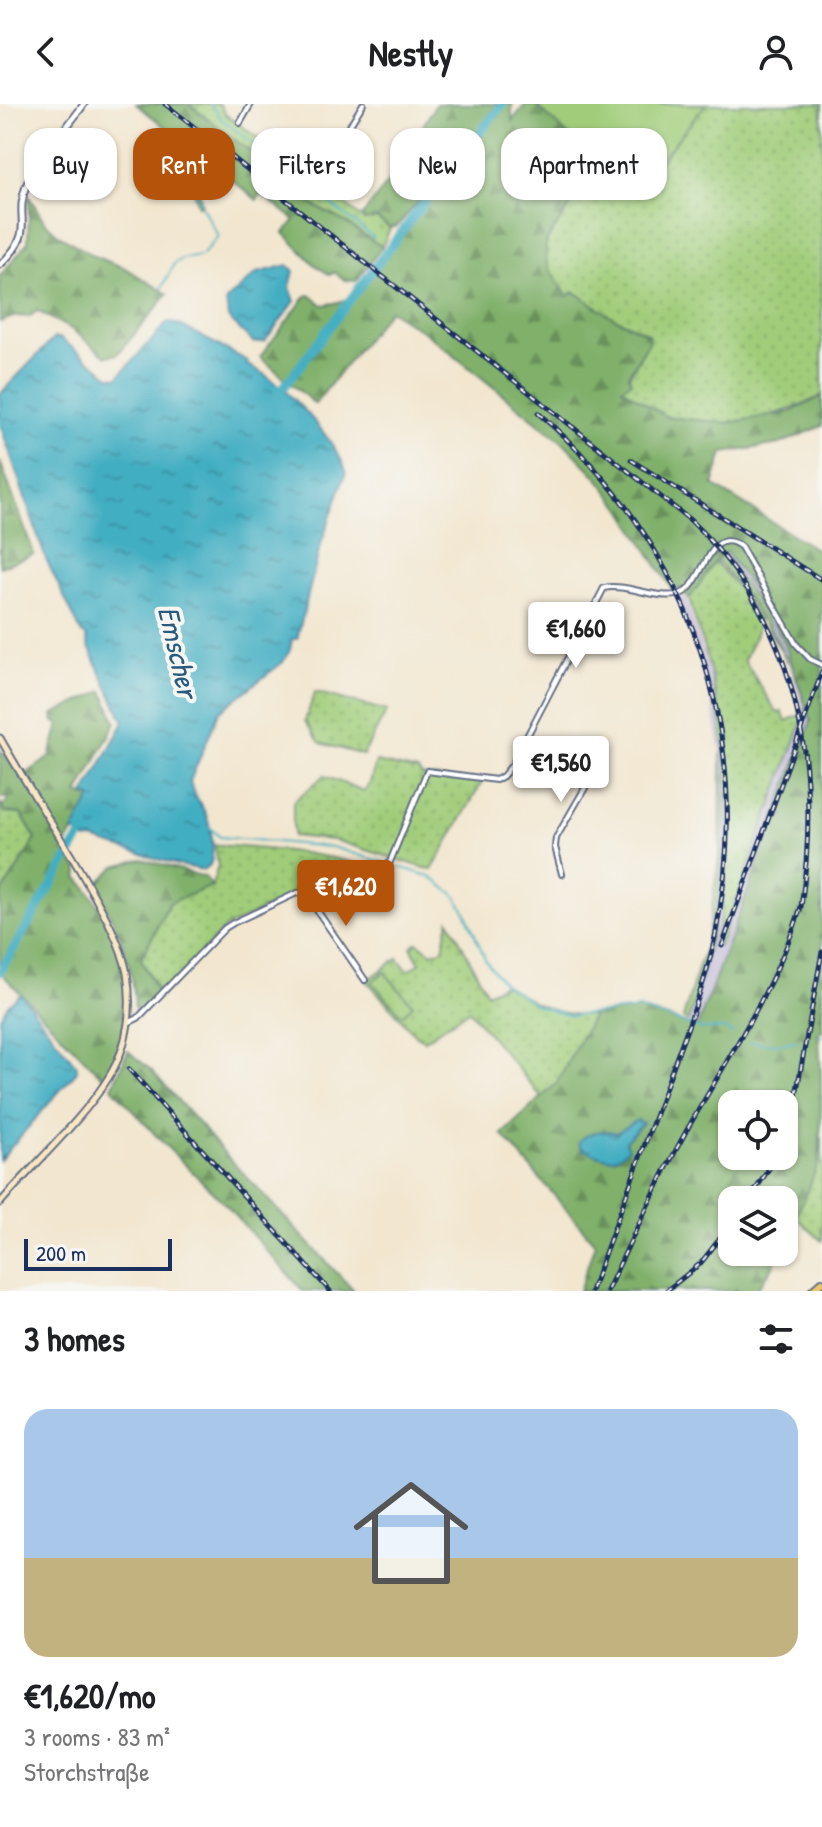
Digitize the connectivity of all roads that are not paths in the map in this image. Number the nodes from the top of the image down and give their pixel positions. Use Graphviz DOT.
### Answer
graph roads {
  1 [pos="84,104"];
  2 [pos="251,104"];
  3 [pos="363,104"];
  4 [pos="240,123"];
  5 [pos="348,128"];
  6 [pos="0,265"];
  7 [pos="822,664"];
  8 [pos="0,738"];
  9 [pos="520,749"];
  10 [pos="562,874"];
  11 [pos="305,892"];
  12 [pos="365,980"];
  13 [pos="128,1023"];
  14 [pos="0,1203"];
  15 [pos="822,1282"];
  16 [pos="812,1291"];
  1 -- 6 [label="street"];
  2 -- 4 [label="street"];
  3 -- 5 [label="street"];
  7 -- 9 [label="street"];
  8 -- 13 [label="main road"];
  9 -- 10 [label="street"];
  9 -- 11 [label="street"];
  11 -- 12 [label="street"];
  11 -- 13 [label="street"];
  13 -- 14 [label="main road"];
  15 -- 16 [label="main road"];
}
